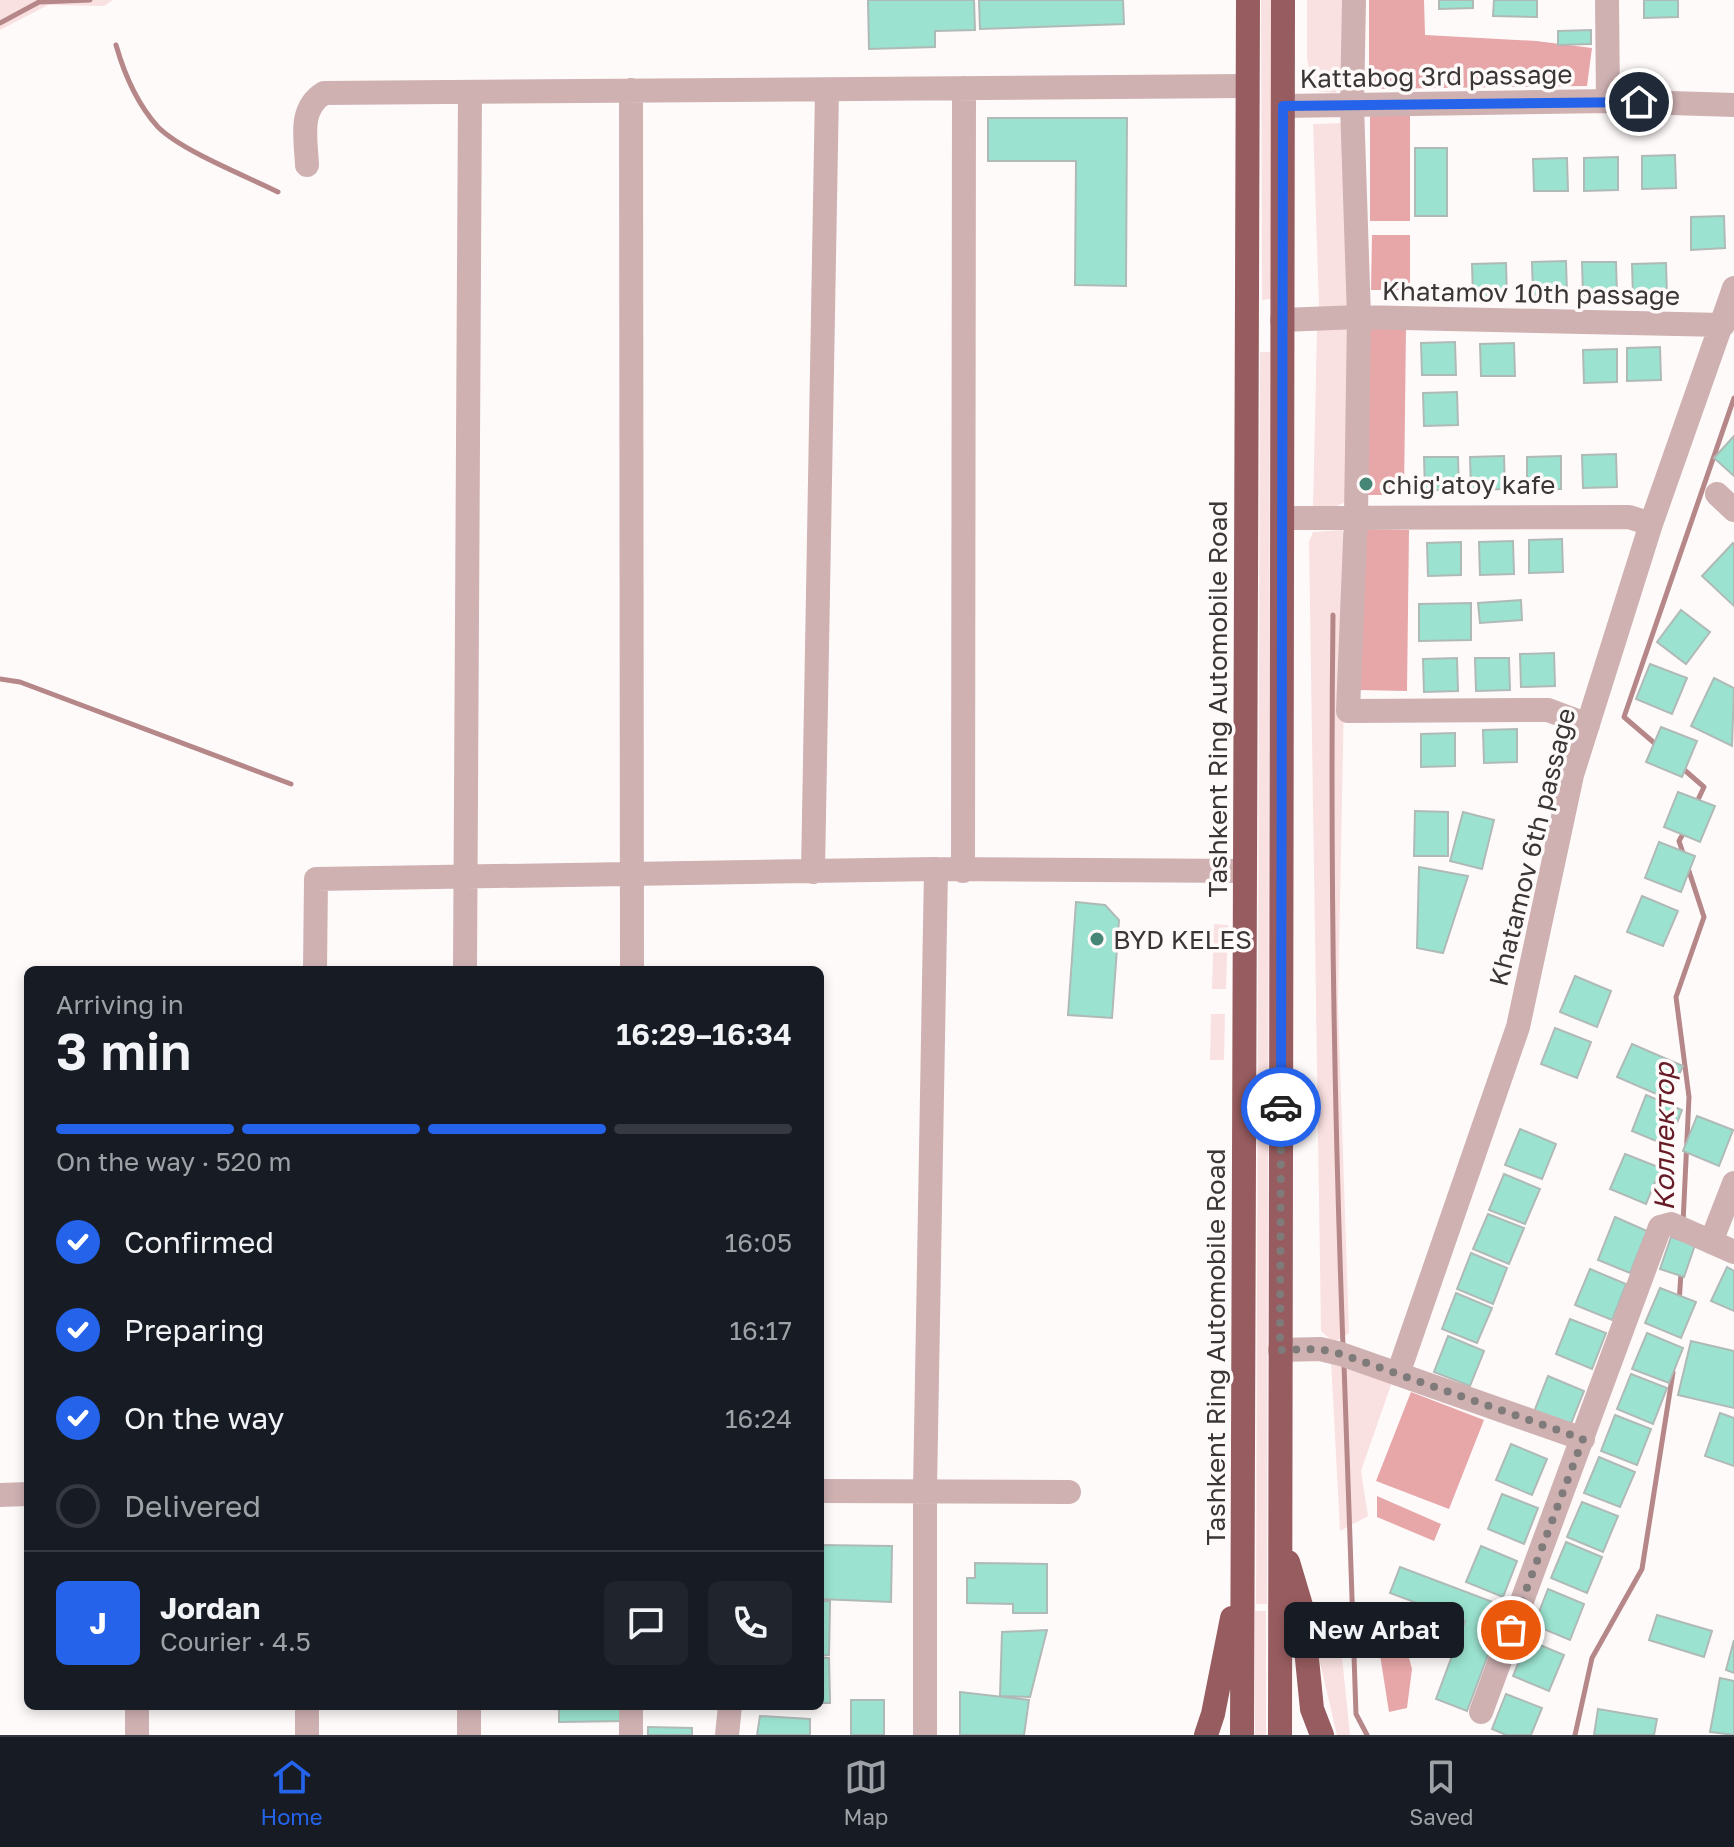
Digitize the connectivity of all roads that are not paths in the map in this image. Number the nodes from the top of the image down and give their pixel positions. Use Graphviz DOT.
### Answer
graph roads {
  1 [pos="1248,0"];
  2 [pos="1283,0"];
  3 [pos="1354,0"];
  4 [pos="1607,0"];
  5 [pos="1247,86"];
  6 [pos="964,88"];
  7 [pos="631,90"];
  8 [pos="827,90"];
  9 [pos="470,93"];
  10 [pos="1608,101"];
  11 [pos="1352,105"];
  12 [pos="1734,105"];
  13 [pos="1283,106"];
  14 [pos="307,165"];
  15 [pos="1734,288"];
  16 [pos="1359,317"];
  17 [pos="1282,320"];
  18 [pos="1246,321"];
  19 [pos="1723,325"];
  20 [pos="1356,516"];
  21 [pos="1282,518"];
  22 [pos="1651,524"];
  23 [pos="1588,725"];
  24 [pos="936,869"];
  25 [pos="963,871"];
  26 [pos="1245,871"];
  27 [pos="633,872"];
  28 [pos="813,872"];
  29 [pos="465,874"];
  30 [pos="315,966"];
  31 [pos="465,966"];
  32 [pos="632,966"];
  33 [pos="1734,1183"];
  34 [pos="1694,1234"];
  35 [pos="1734,1252"];
  36 [pos="1280,1350"];
  37 [pos="1398,1374"];
  38 [pos="1583,1439"];
  39 [pos="925,1490"];
  40 [pos="824,1491"];
  41 [pos="1069,1492"];
  42 [pos="24,1494"];
  43 [pos="0,1495"];
  44 [pos="1280,1536"];
  45 [pos="1243,1556"];
  46 [pos="137,1710"];
  47 [pos="307,1710"];
  48 [pos="469,1710"];
  49 [pos="631,1710"];
  50 [pos="730,1710"];
  51 [pos="1481,1712"];
  52 [pos="137,1735"];
  53 [pos="307,1735"];
  54 [pos="469,1735"];
  55 [pos="631,1735"];
  56 [pos="727,1735"];
  57 [pos="925,1735"];
  58 [pos="1206,1735"];
  59 [pos="1242,1735"];
  60 [pos="1280,1735"];
  61 [pos="1322,1735"];
  1 -- 5 [label="highway, Tashkent Ring Automobile Road"];
  2 -- 13 [label="highway"];
  3 -- 11 [label="street, Khatamov 10th passage"];
  4 -- 10 [label="street"];
  5 -- 6 [label="street"];
  5 -- 18 [label="highway, Tashkent Ring Automobile Road"];
  6 -- 8 [label="street"];
  6 -- 25 [label="street"];
  7 -- 8 [label="street"];
  7 -- 9 [label="street"];
  7 -- 27 [label="street"];
  8 -- 28 [label="street"];
  9 -- 14 [label="street"];
  9 -- 29 [label="street"];
  10 -- 11 [label="street, Kattabog 3rd passage"];
  10 -- 12 [label="street, Kattabog 3rd passage"];
  11 -- 13 [label="street, Kattabog 3rd passage"];
  11 -- 16 [label="street, Khatamov 10th passage"];
  13 -- 17 [label="highway"];
  15 -- 19 [label="street, Khatamov 6th passage"];
  16 -- 17 [label="street"];
  16 -- 19 [label="street, Khatamov 10th passage"];
  16 -- 20 [label="street"];
  17 -- 18 [label="highway"];
  17 -- 21 [label="highway"];
  18 -- 26 [label="highway, Tashkent Ring Automobile Road"];
  19 -- 22 [label="street, Khatamov 6th passage"];
  20 -- 21 [label="street"];
  20 -- 22 [label="street"];
  20 -- 23 [label="street"];
  21 -- 36 [label="highway"];
  22 -- 23 [label="street, Khatamov 6th passage"];
  23 -- 37 [label="street, Khatamov 6th passage"];
  24 -- 25 [label="street"];
  24 -- 28 [label="street"];
  24 -- 39 [label="street"];
  25 -- 26 [label="street"];
  26 -- 45 [label="highway, Tashkent Ring Automobile Road"];
  27 -- 28 [label="street"];
  27 -- 29 [label="street"];
  27 -- 32 [label="street"];
  29 -- 30 [label="street"];
  29 -- 31 [label="street"];
  33 -- 34 [label="street"];
  34 -- 35 [label="street"];
  34 -- 38 [label="street"];
  36 -- 37 [label="street"];
  36 -- 44 [label="highway"];
  37 -- 38 [label="street"];
  38 -- 51 [label="street"];
  39 -- 40 [label="street"];
  39 -- 41 [label="street"];
  39 -- 57 [label="street"];
  42 -- 43 [label="street"];
  44 -- 60 [label="highway"];
  44 -- 61 [label="highway"];
  45 -- 58 [label="highway"];
  45 -- 59 [label="highway, Tashkent Ring Automobile Road"];
  46 -- 52 [label="street"];
  47 -- 53 [label="street"];
  48 -- 54 [label="street"];
  49 -- 55 [label="street"];
  50 -- 56 [label="street"];
}
